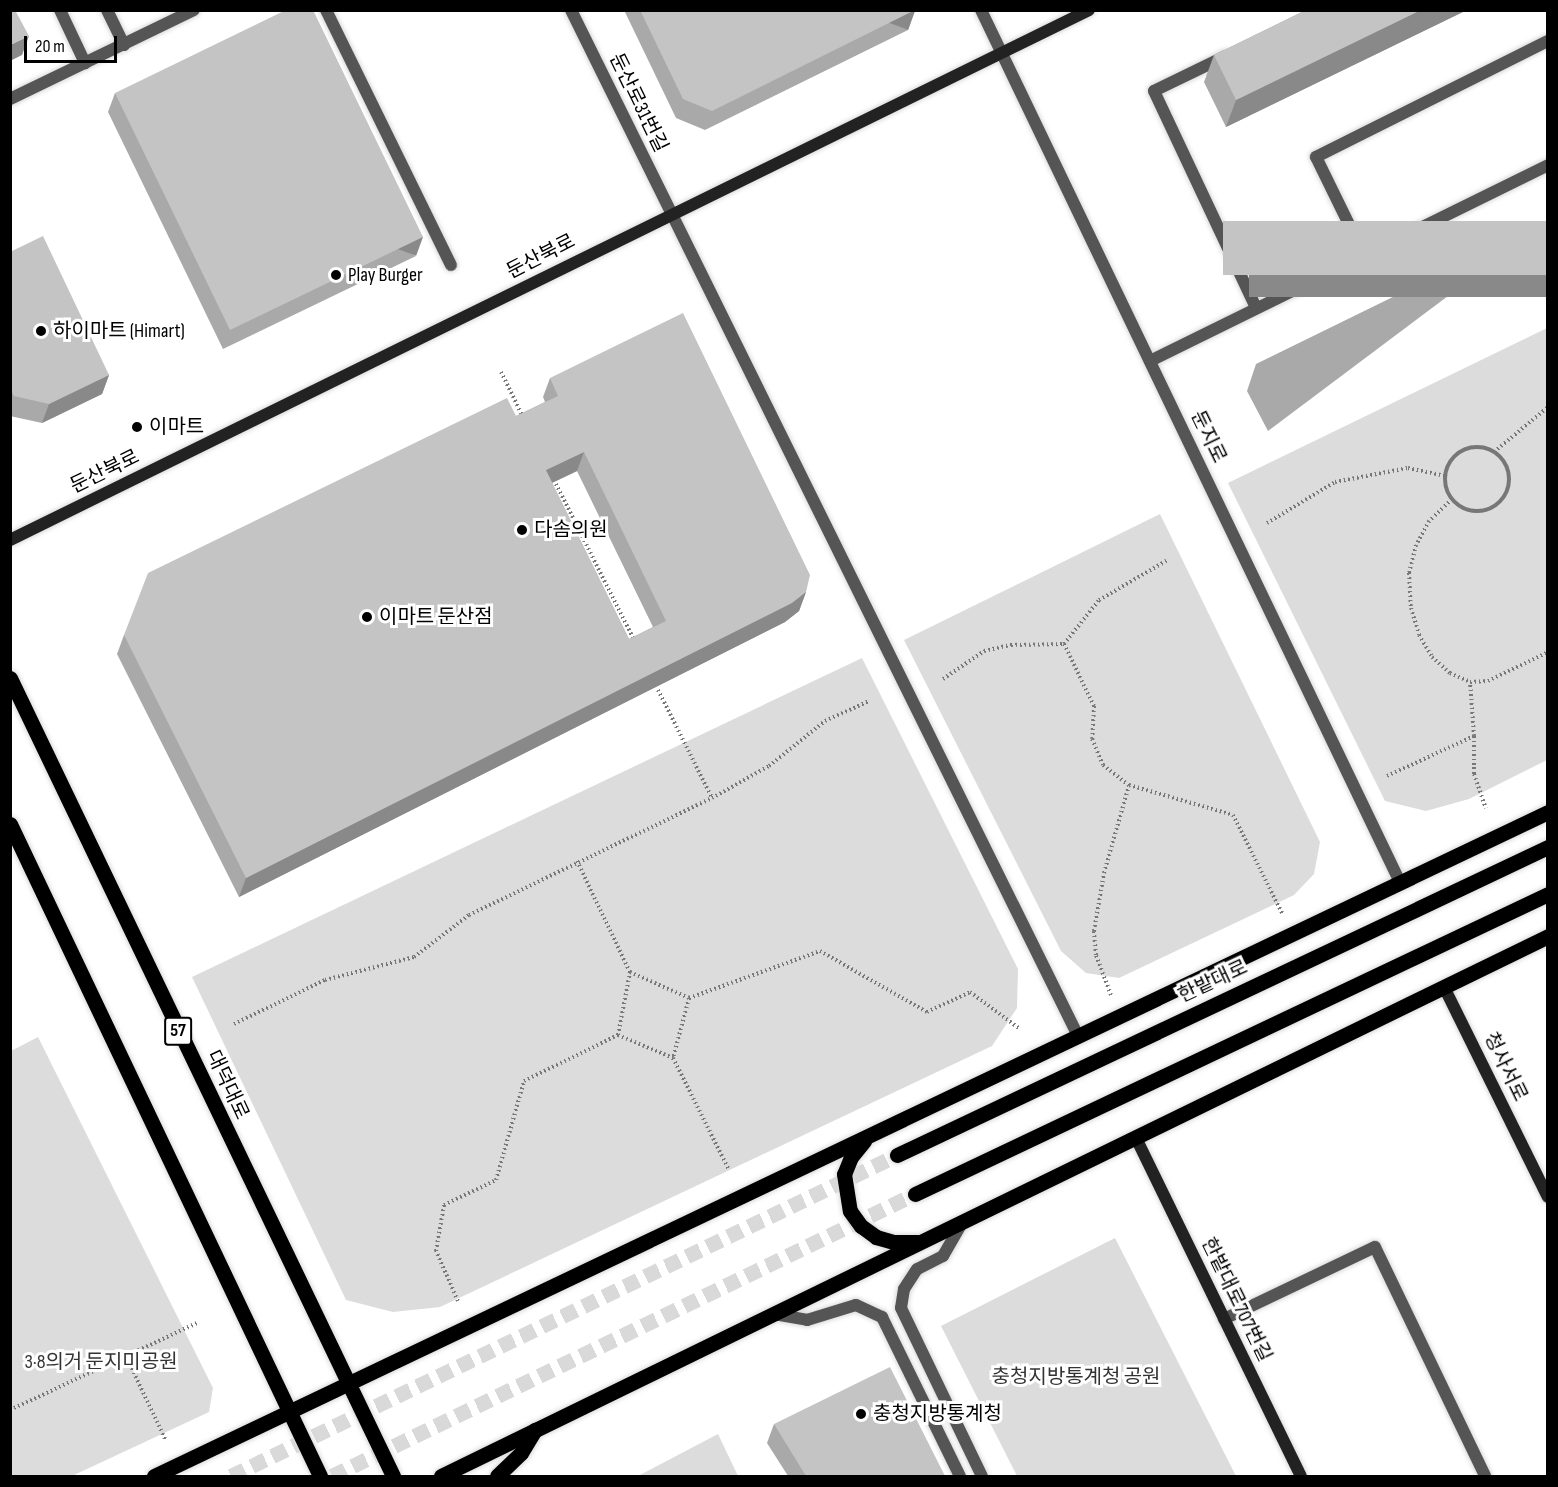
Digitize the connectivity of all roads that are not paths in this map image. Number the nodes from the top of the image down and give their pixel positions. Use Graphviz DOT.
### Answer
graph roads {
  1 [pos="60,10"];
  2 [pos="107,10"];
  3 [pos="194,10"];
  4 [pos="326,10"];
  5 [pos="571,10"];
  6 [pos="981,10"];
  7 [pos="1089,10"];
  8 [pos="1548,41"];
  9 [pos="124,45"];
  10 [pos="1236,51"];
  11 [pos="1002,53"];
  12 [pos="85,63"];
  13 [pos="10,99"];
  14 [pos="1548,165"];
  15 [pos="670,213"];
  16 [pos="1364,255"];
  17 [pos="451,265"];
  18 [pos="1256,308"];
  19 [pos="1150,361"];
  20 [pos="10,540"];
  21 [pos="10,678"];
  22 [pos="1548,812"];
  23 [pos="10,824"];
  24 [pos="1548,847"];
  25 [pos="1399,880"];
  26 [pos="1548,894"];
  27 [pos="1548,936"];
  28 [pos="1444,987"];
  29 [pos="1078,1036"];
  30 [pos="871,1134"];
  31 [pos="1137,1140"];
  32 [pos="897,1155"];
  33 [pos="915,1194"];
  34 [pos="1548,1197"];
  35 [pos="962,1223"];
  36 [pos="922,1242"];
  37 [pos="774,1314"];
  38 [pos="1224,1319"];
  39 [pos="347,1384"];
  40 [pos="288,1412"];
  41 [pos="536,1430"];
  42 [pos="154,1476"];
  43 [pos="320,1476"];
  44 [pos="393,1476"];
  45 [pos="441,1476"];
  46 [pos="497,1476"];
  47 [pos="960,1476"];
  48 [pos="982,1476"];
  49 [pos="1301,1476"];
  50 [pos="1485,1476"];
  1 -- 12 [label="street"];
  2 -- 9 [label="street"];
  3 -- 9 [label="street"];
  4 -- 17 [label="street"];
  5 -- 15 [label="street, 둔산로31번길"];
  6 -- 11 [label="street, 둔지로"];
  7 -- 11 [label="street, 둔산북로"];
  8 -- 16 [label="street"];
  9 -- 12 [label="street"];
  10 -- 18 [label="street"];
  11 -- 15 [label="street, 둔산북로"];
  11 -- 19 [label="street, 둔지로"];
  12 -- 13 [label="street"];
  14 -- 16 [label="street"];
  15 -- 20 [label="street, 둔산북로"];
  15 -- 29 [label="street, 둔산로31번길"];
  16 -- 18 [label="street"];
  18 -- 19 [label="street"];
  19 -- 25 [label="street, 둔지로"];
  21 -- 39 [label="main road, 대덕대로 / 57"];
  22 -- 25 [label="main road"];
  23 -- 40 [label="main road"];
  24 -- 32 [label="main road, 한밭대로"];
  25 -- 29 [label="main road"];
  26 -- 33 [label="main road"];
  27 -- 28 [label="main road"];
  28 -- 31 [label="main road"];
  28 -- 34 [label="street, 청사서로"];
  29 -- 30 [label="main road"];
  30 -- 36 [label="main road"];
  30 -- 39 [label="main road"];
  31 -- 35 [label="main road"];
  31 -- 38 [label="street, 한밭대로707번길"];
  35 -- 36 [label="main road"];
  35 -- 48 [label="street"];
  36 -- 37 [label="main road"];
  37 -- 41 [label="main road"];
  37 -- 47 [label="street"];
  38 -- 49 [label="street, 한밭대로707번길"];
  38 -- 50 [label="street"];
  39 -- 40 [label="main road"];
  39 -- 44 [label="main road, 대덕대로 / 57"];
  40 -- 42 [label="main road"];
  40 -- 43 [label="main road"];
  41 -- 45 [label="main road"];
  41 -- 46 [label="main road"];
}
